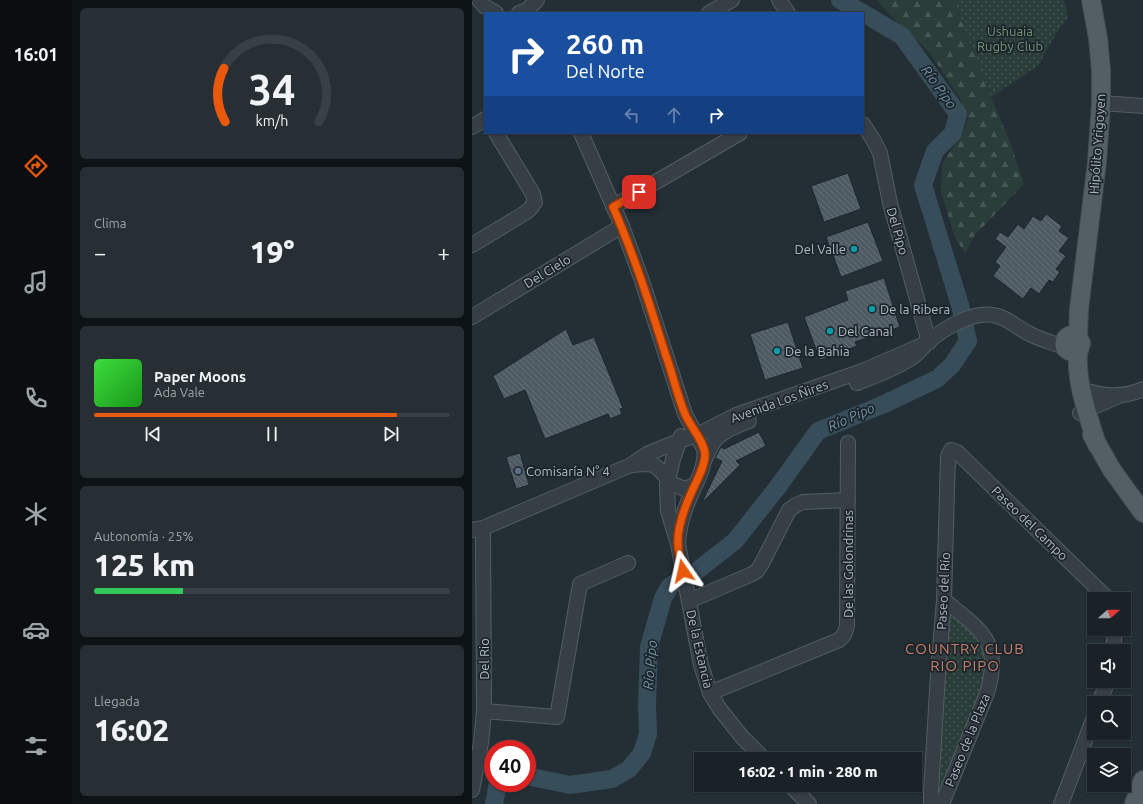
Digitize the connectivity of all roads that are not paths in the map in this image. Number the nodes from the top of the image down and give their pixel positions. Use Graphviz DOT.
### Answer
graph roads {
  1 [pos="479,0"];
  2 [pos="732,0"];
  3 [pos="779,0"];
  4 [pos="1091,0"];
  5 [pos="494,12"];
  6 [pos="710,12"];
  7 [pos="787,12"];
  8 [pos="1101,103"];
  9 [pos="1143,106"];
  10 [pos="484,120"];
  11 [pos="864,126"];
  12 [pos="472,127"];
  13 [pos="497,134"];
  14 [pos="581,134"];
  15 [pos="738,134"];
  16 [pos="613,207"];
  17 [pos="622,226"];
  18 [pos="472,245"];
  19 [pos="472,317"];
  20 [pos="929,342"];
  21 [pos="1070,343"];
  22 [pos="1143,389"];
  23 [pos="1081,390"];
  24 [pos="1122,395"];
  25 [pos="772,407"];
  26 [pos="1084,412"];
  27 [pos="685,414"];
  28 [pos="696,435"];
  29 [pos="678,441"];
  30 [pos="848,442"];
  31 [pos="951,450"];
  32 [pos="704,462"];
  33 [pos="630,465"];
  34 [pos="668,480"];
  35 [pos="695,485"];
  36 [pos="848,500"];
  37 [pos="1143,513"];
  38 [pos="477,529"];
  39 [pos="679,550"];
  40 [pos="628,563"];
  41 [pos="1101,592"];
  42 [pos="944,600"];
  43 [pos="689,601"];
  44 [pos="710,694"];
  45 [pos="484,711"];
  46 [pos="1087,735"];
  47 [pos="757,752"];
  48 [pos="1143,780"];
  49 [pos="472,790"];
  50 [pos="797,792"];
  51 [pos="809,804"];
  52 [pos="931,804"];
  53 [pos="942,804"];
  54 [pos="1061,804"];
  55 [pos="1134,804"];
  1 -- 5 [label="street"];
  2 -- 6 [label="street"];
  3 -- 7 [label="street"];
  4 -- 8 [label="main road, Hipólito Yrigoyen"];
  8 -- 9 [label="street"];
  8 -- 21 [label="main road, Hipólito Yrigoyen"];
  10 -- 12 [label="street"];
  11 -- 20 [label="street, Del Pipo"];
  13 -- 18 [label="street"];
  14 -- 16 [label="street, De la Estancia"];
  15 -- 16 [label="street"];
  16 -- 17 [label="street, De la Estancia"];
  17 -- 19 [label="street, Del Cielo"];
  17 -- 27 [label="street, De la Estancia"];
  20 -- 21 [label="street, Avenida Los Ñires"];
  20 -- 25 [label="street, Avenida Los Ñires"];
  21 -- 23 [label="main road, Hipólito Yrigoyen"];
  21 -- 26 [label="main road, Hipólito Yrigoyen"];
  22 -- 24 [label="street"];
  23 -- 24 [label="street"];
  23 -- 26 [label="main road, Hipólito Yrigoyen"];
  24 -- 26 [label="street"];
  25 -- 28 [label="street, Avenida Los Ñires"];
  25 -- 32 [label="street, Avenida Los Ñires"];
  26 -- 37 [label="main road, Hipólito Yrigoyen"];
  27 -- 28 [label="street, De la Estancia"];
  27 -- 29 [label="street, De la Estancia"];
  28 -- 29 [label="street, Avenida Los Ñires"];
  28 -- 32 [label="street, De la Estancia"];
  29 -- 33 [label="street, Avenida Los Ñires"];
  29 -- 34 [label="street, De la Estancia"];
  30 -- 36 [label="street, De las Golondrinas"];
  31 -- 41 [label="street, Paseo del Campo"];
  31 -- 42 [label="street, Paseo del Río"];
  32 -- 35 [label="street, De la Estancia"];
  33 -- 34 [label="street, Avenida Los Ñires"];
  33 -- 38 [label="street, Avenida Los Ñires"];
  34 -- 35 [label="street, Avenida Los Ñires"];
  34 -- 39 [label="street, De la Estancia"];
  35 -- 39 [label="street, De la Estancia"];
  36 -- 43 [label="street"];
  36 -- 44 [label="street, De las Golondrinas"];
  38 -- 45 [label="street, Del Rio"];
  39 -- 43 [label="street, De la Estancia"];
  40 -- 45 [label="street"];
  42 -- 52 [label="street, Paseo del Río"];
  42 -- 53 [label="street, Paseo de la Plaza"];
  43 -- 44 [label="street, De la Estancia"];
  44 -- 47 [label="street, De la Estancia"];
  45 -- 49 [label="street, Del Rio"];
  46 -- 54 [label="street"];
  48 -- 55 [label="main road"];
  50 -- 51 [label="street"];
}
